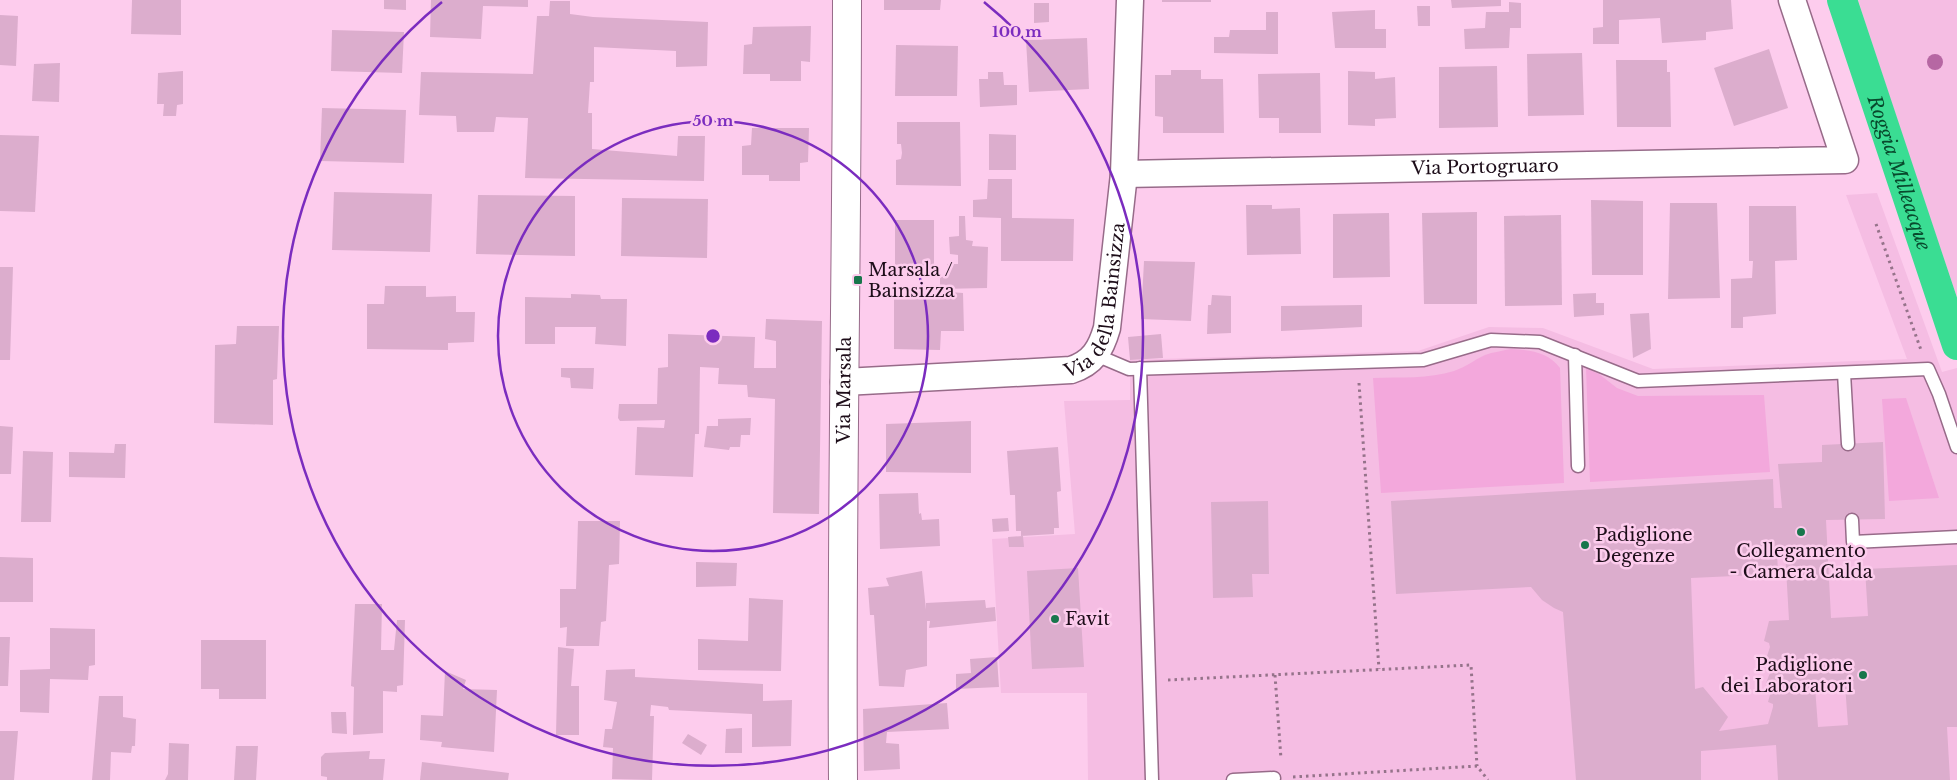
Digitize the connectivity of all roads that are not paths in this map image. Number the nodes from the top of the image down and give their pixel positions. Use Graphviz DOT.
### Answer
graph roads {
  1 [pos="847,0"];
  2 [pos="1130,0"];
  3 [pos="1792,0"];
  4 [pos="1124,174"];
  5 [pos="1575,355"];
  6 [pos="1096,356"];
  7 [pos="1140,368"];
  8 [pos="1844,373"];
  9 [pos="844,382"];
  10 [pos="1848,444"];
  11 [pos="1957,447"];
  12 [pos="1578,466"];
  13 [pos="1852,520"];
  14 [pos="1957,537"];
  15 [pos="1278,778"];
  16 [pos="843,780"];
  17 [pos="1152,780"];
  18 [pos="1233,780"];
  1 -- 9 [label="street, Via Marsala"];
  2 -- 4 [label="street, Via della Bainsizza"];
  3 -- 4 [label="street, Via Portogruaro"];
  4 -- 6 [label="street, Via della Bainsizza"];
  5 -- 7 [label="lane"];
  5 -- 8 [label="lane"];
  5 -- 12 [label="lane"];
  6 -- 7 [label="lane"];
  6 -- 9 [label="street, Via della Bainsizza"];
  7 -- 17 [label="lane"];
  8 -- 10 [label="lane"];
  8 -- 11 [label="lane"];
  9 -- 16 [label="street, Via Marsala"];
  13 -- 14 [label="lane"];
  15 -- 18 [label="lane"];
}
